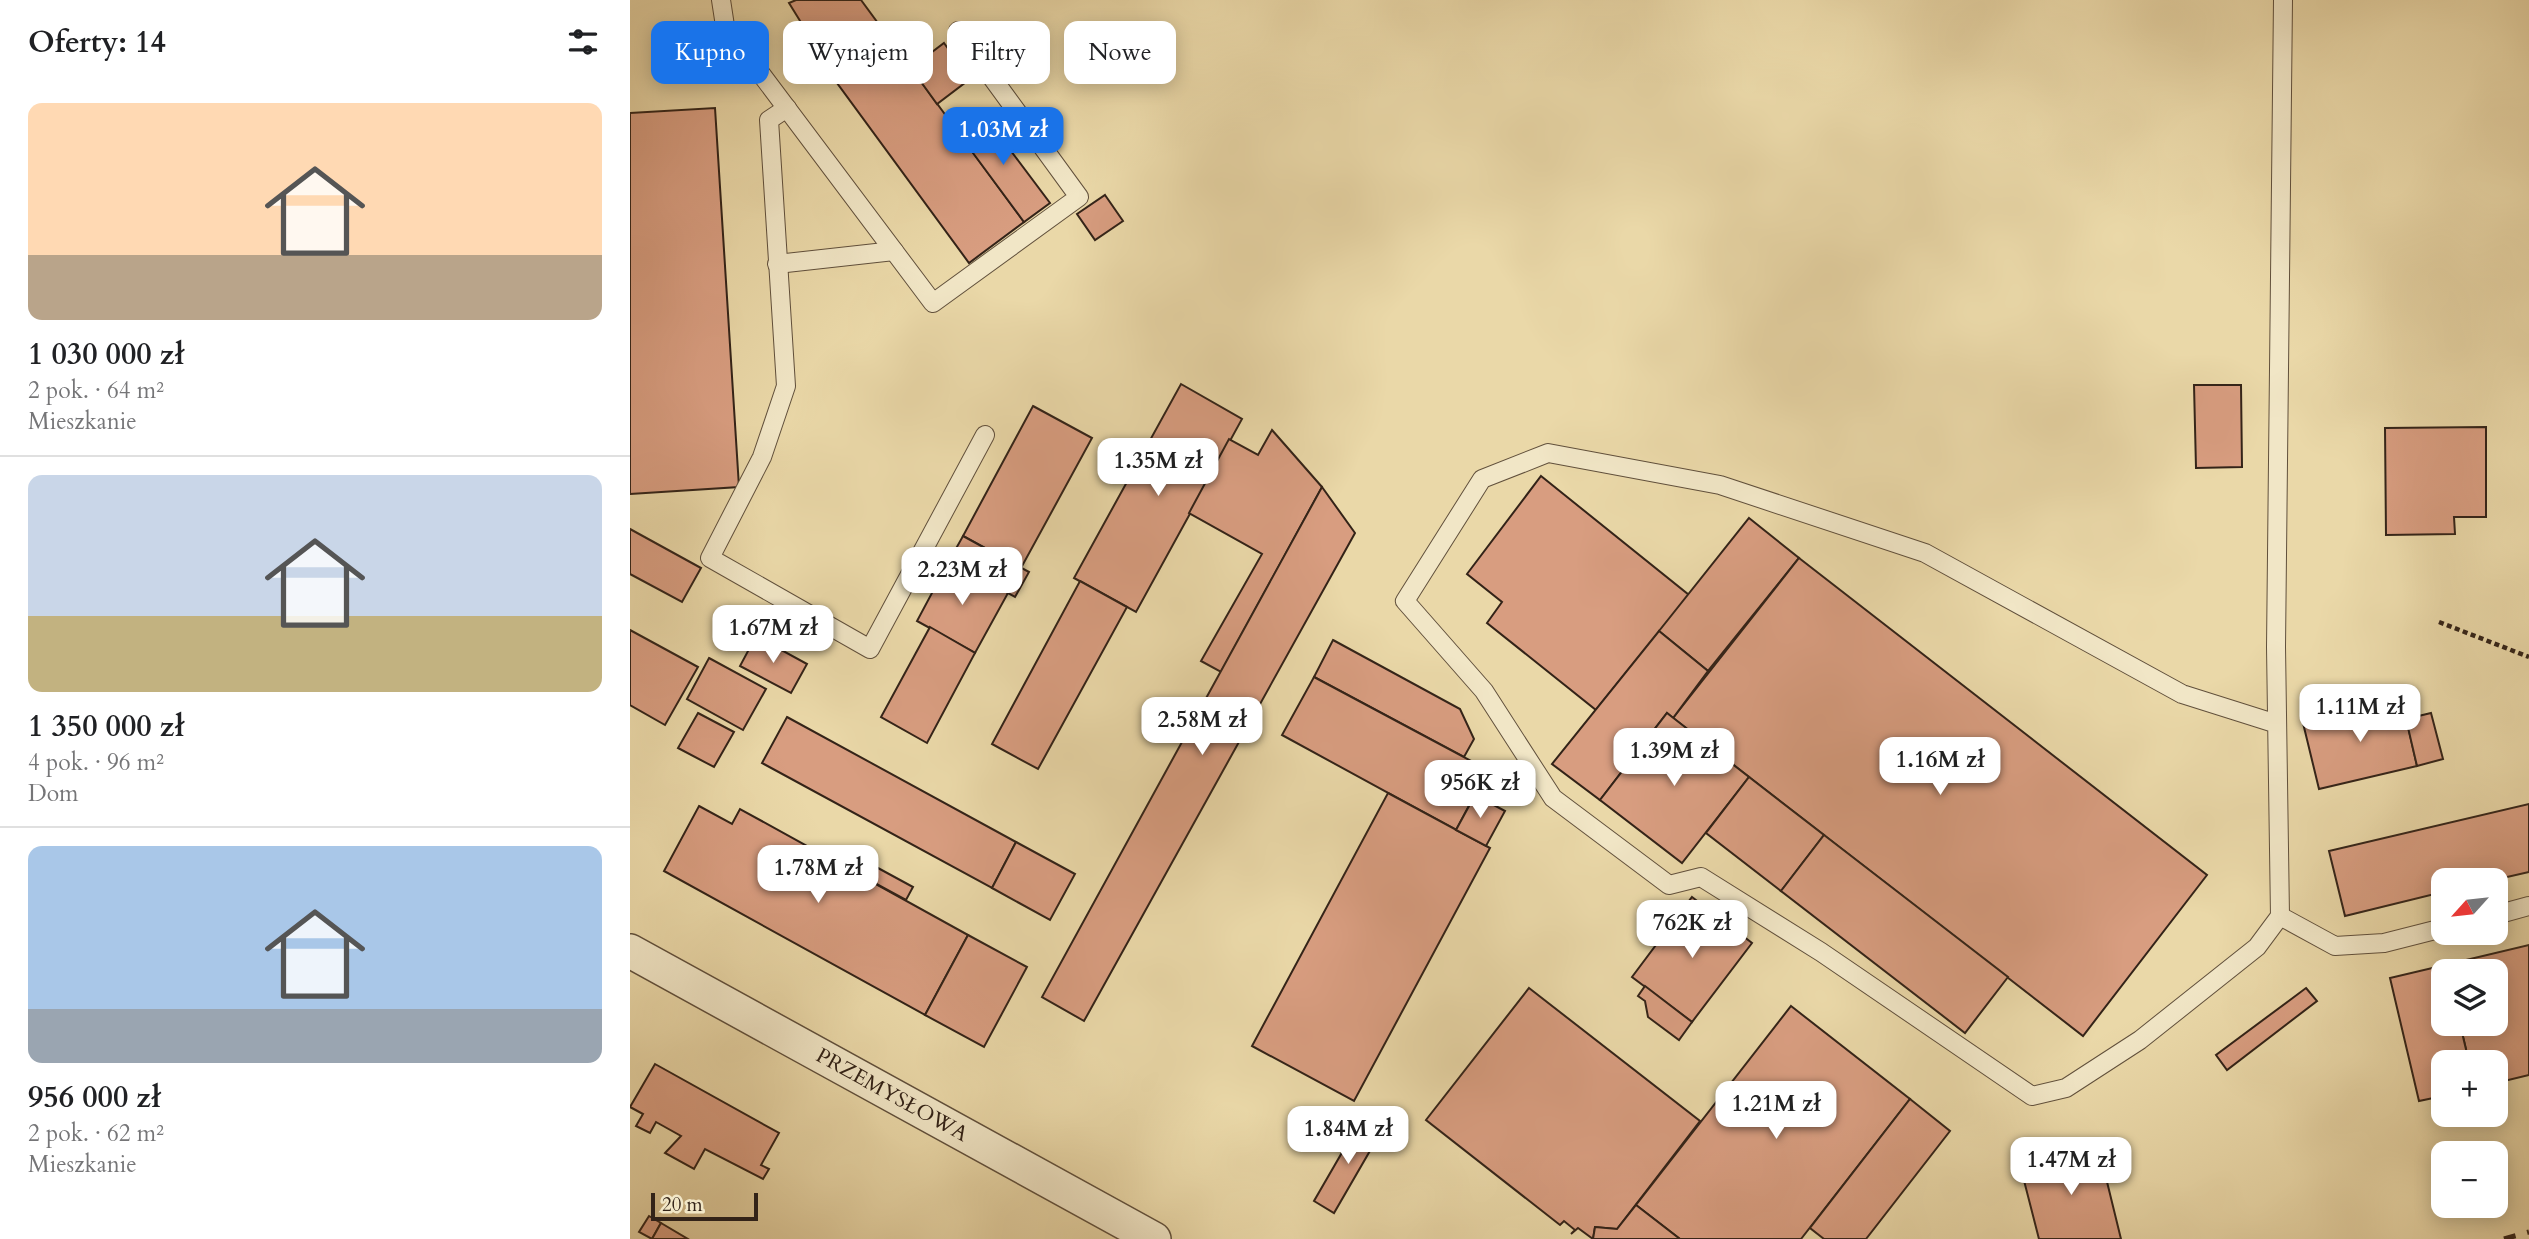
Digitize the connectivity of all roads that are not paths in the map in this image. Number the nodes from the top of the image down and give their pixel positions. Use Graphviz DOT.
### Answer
graph roads {
  1 [pos="722,0"];
  2 [pos="2283,0"];
  3 [pos="997,84"];
  4 [pos="787,108"];
  5 [pos="894,251"];
  6 [pos="777,264"];
  7 [pos="985,435"];
  8 [pos="2277,724"];
  9 [pos="2529,906"];
  10 [pos="2508,912"];
  11 [pos="2280,916"];
  12 [pos="2431,931"];
  13 [pos="630,951"];
  14 [pos="1154,1239"];
  1 -- 4 [label="lane"];
  2 -- 8 [label="lane"];
  3 -- 5 [label="lane"];
  4 -- 5 [label="lane"];
  4 -- 6 [label="lane"];
  5 -- 6 [label="lane"];
  6 -- 7 [label="lane"];
  8 -- 11 [label="lane"];
  8 -- 11 [label="lane"];
  9 -- 10 [label="lane"];
  11 -- 12 [label="lane"];
  13 -- 14 [label="street, PRZEMYSŁOWA"];
}
